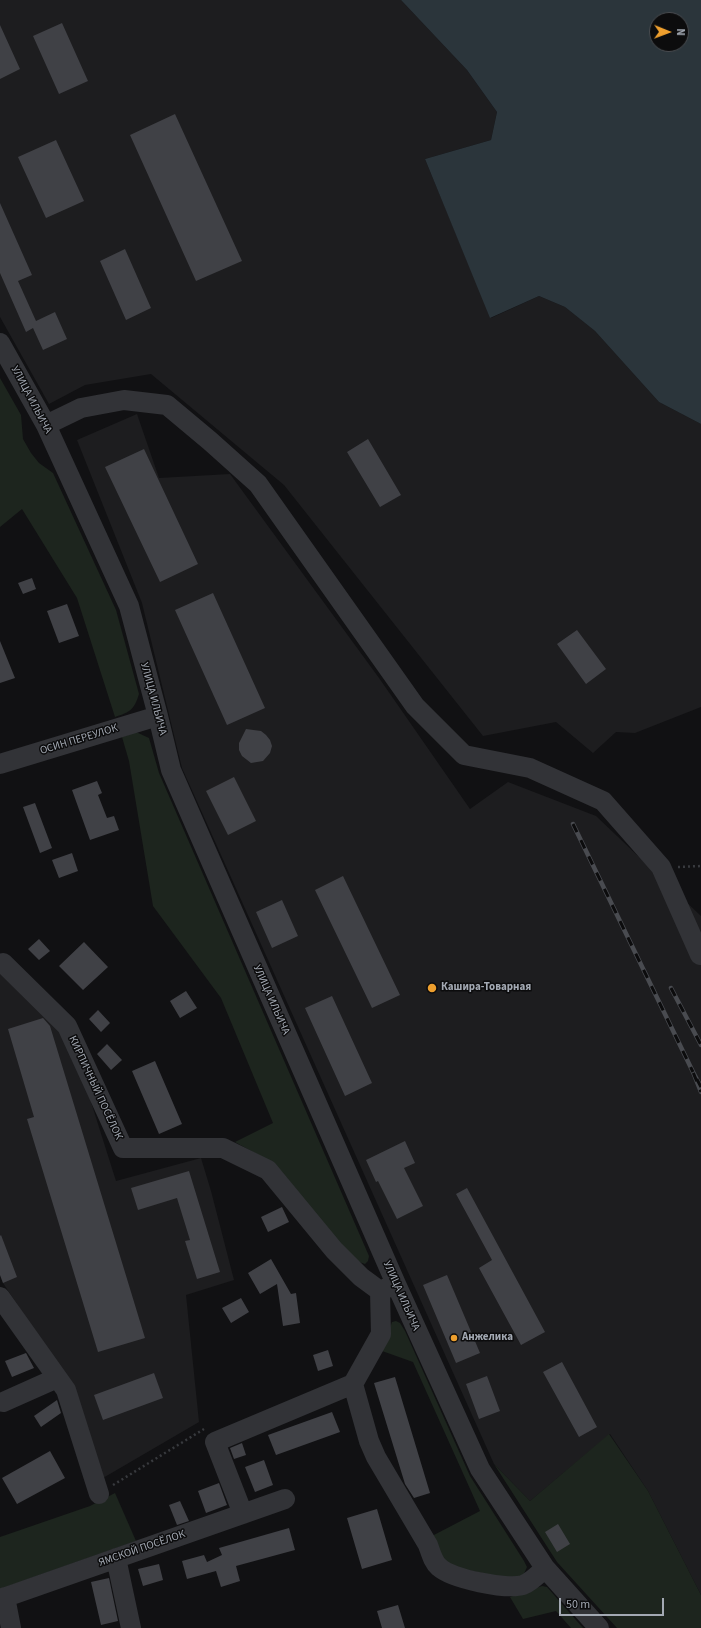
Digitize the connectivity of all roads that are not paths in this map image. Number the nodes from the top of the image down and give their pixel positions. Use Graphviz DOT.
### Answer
graph roads {
  1 [pos="0,343"];
  2 [pos="46,425"];
  3 [pos="158,716"];
  4 [pos="0,764"];
  5 [pos="700,955"];
  6 [pos="2,963"];
  7 [pos="388,1288"];
  8 [pos="0,1297"];
  9 [pos="57,1378"];
  10 [pos="353,1384"];
  11 [pos="3,1402"];
  12 [pos="99,1494"];
  13 [pos="285,1499"];
  14 [pos="243,1514"];
  15 [pos="116,1558"];
  16 [pos="545,1568"];
  17 [pos="2,1598"];
  18 [pos="11,1628"];
  19 [pos="131,1628"];
  20 [pos="599,1628"];
  1 -- 2 [label="street, УЛИЦА ИЛЬИЧА"];
  2 -- 3 [label="street, УЛИЦА ИЛЬИЧА"];
  2 -- 5 [label="street"];
  3 -- 4 [label="street, ОСИН ПЕРЕУЛОК"];
  3 -- 7 [label="street, УЛИЦА ИЛЬИЧА"];
  6 -- 7 [label="street, КИРПИЧНЫЙ ПОСЁЛОК"];
  7 -- 10 [label="street"];
  7 -- 16 [label="street, УЛИЦА ИЛЬИЧА"];
  8 -- 9 [label="street"];
  9 -- 11 [label="street"];
  9 -- 12 [label="street"];
  10 -- 14 [label="street"];
  10 -- 16 [label="street"];
  13 -- 14 [label="street, ЯМСКОЙ ПОСЁЛОК"];
  14 -- 15 [label="street, ЯМСКОЙ ПОСЁЛОК"];
  15 -- 17 [label="street, ЯМСКОЙ ПОСЁЛОК"];
  15 -- 19 [label="street"];
  16 -- 20 [label="street, УЛИЦА ИЛЬИЧА"];
  17 -- 18 [label="street"];
}
